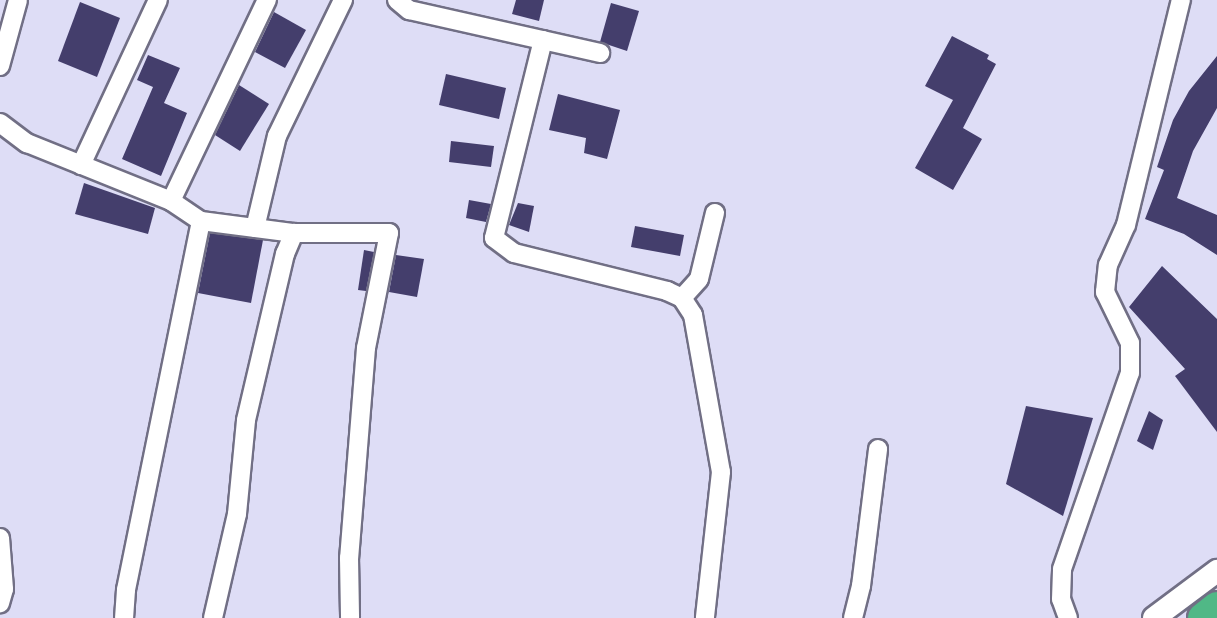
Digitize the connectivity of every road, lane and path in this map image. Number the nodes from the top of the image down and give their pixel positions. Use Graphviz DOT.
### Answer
graph roads {
  1 [pos="18,0"];
  2 [pos="158,0"];
  3 [pos="267,0"];
  4 [pos="343,0"];
  5 [pos="397,0"];
  6 [pos="1181,0"];
  7 [pos="543,40"];
  8 [pos="600,53"];
  9 [pos="0,66"];
  10 [pos="0,123"];
  11 [pos="81,165"];
  12 [pos="171,201"];
  13 [pos="716,213"];
  14 [pos="201,221"];
  15 [pos="255,228"];
  16 [pos="294,233"];
  17 [pos="682,298"];
  18 [pos="878,449"];
  19 [pos="0,538"];
  20 [pos="1217,571"];
  21 [pos="0,603"];
  22 [pos="1217,607"];
  23 [pos="124,618"];
  24 [pos="213,618"];
  25 [pos="350,618"];
  26 [pos="705,618"];
  27 [pos="853,618"];
  28 [pos="1068,618"];
  29 [pos="1154,618"];
  30 [pos="1203,618"];
  1 -- 9 [label="street"];
  2 -- 11 [label="street"];
  3 -- 12 [label="street"];
  4 -- 15 [label="street"];
  5 -- 7 [label="street"];
  6 -- 28 [label="street"];
  7 -- 8 [label="street"];
  7 -- 17 [label="street"];
  10 -- 11 [label="street"];
  11 -- 12 [label="street"];
  12 -- 14 [label="street"];
  13 -- 17 [label="street"];
  14 -- 15 [label="street"];
  14 -- 23 [label="street"];
  15 -- 16 [label="street"];
  16 -- 24 [label="street"];
  16 -- 25 [label="street"];
  17 -- 26 [label="street"];
  18 -- 27 [label="street"];
  19 -- 21 [label="street"];
  20 -- 29 [label="street"];
  22 -- 30 [label="highway"];
}
